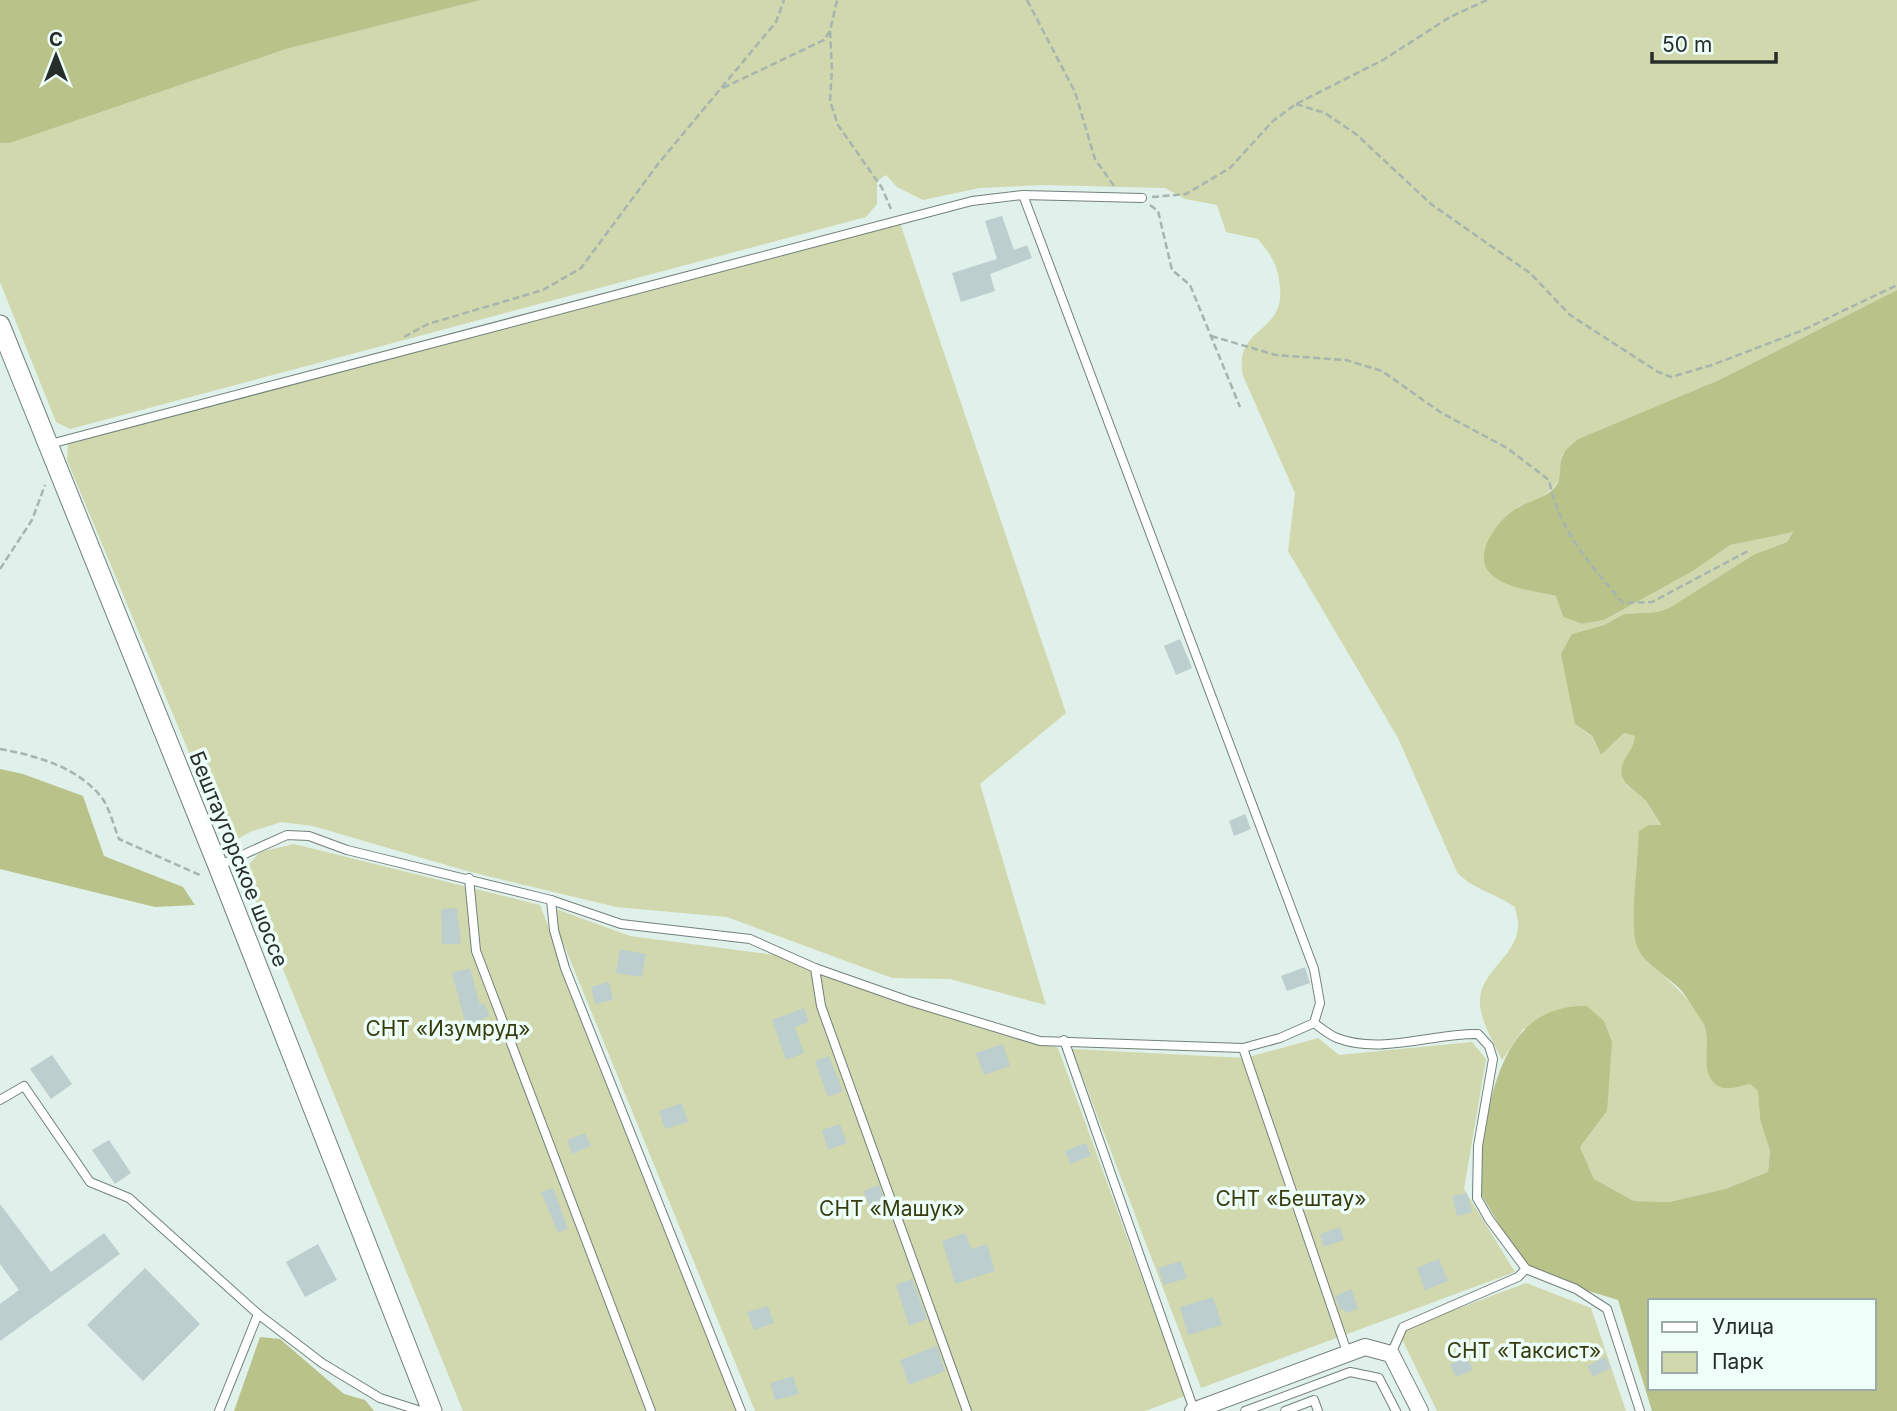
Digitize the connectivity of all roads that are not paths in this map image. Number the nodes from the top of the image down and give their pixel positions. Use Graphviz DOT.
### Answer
graph roads {
  1 [pos="1023,195"];
  2 [pos="1142,198"];
  3 [pos="0,325"];
  4 [pos="51,454"];
  5 [pos="219,870"];
  6 [pos="469,878"];
  7 [pos="551,900"];
  8 [pos="815,968"];
  9 [pos="1314,1023"];
  10 [pos="1064,1041"];
  11 [pos="1242,1048"];
  12 [pos="0,1100"];
  13 [pos="1526,1269"];
  14 [pos="258,1314"];
  15 [pos="1347,1352"];
  16 [pos="1391,1354"];
  17 [pos="219,1411"];
  18 [pos="421,1411"];
  19 [pos="432,1411"];
  20 [pos="651,1411"];
  21 [pos="741,1411"];
  22 [pos="967,1411"];
  23 [pos="1194,1411"];
  24 [pos="1245,1411"];
  25 [pos="1285,1411"];
  26 [pos="1318,1411"];
  27 [pos="1396,1411"];
  28 [pos="1420,1411"];
  29 [pos="1640,1411"];
  1 -- 2 [label="lane"];
  1 -- 4 [label="lane"];
  1 -- 9 [label="lane"];
  3 -- 4 [label="street, Бештаугорское шоссе"];
  4 -- 5 [label="street, Бештаугорское шоссе"];
  5 -- 6 [label="lane"];
  5 -- 19 [label="street, Бештаугорское шоссе"];
  6 -- 7 [label="lane"];
  6 -- 20 [label="lane"];
  7 -- 8 [label="lane"];
  7 -- 21 [label="lane"];
  8 -- 10 [label="lane"];
  8 -- 22 [label="lane"];
  9 -- 11 [label="lane"];
  9 -- 13 [label="lane"];
  10 -- 11 [label="lane"];
  10 -- 23 [label="lane"];
  11 -- 15 [label="lane"];
  12 -- 14 [label="lane"];
  13 -- 16 [label="lane"];
  13 -- 29 [label="lane"];
  14 -- 17 [label="lane"];
  14 -- 18 [label="lane"];
  15 -- 16 [label="street"];
  15 -- 23 [label="street"];
  16 -- 28 [label="street"];
  24 -- 27 [label="lane"];
  25 -- 26 [label="lane"];
}
